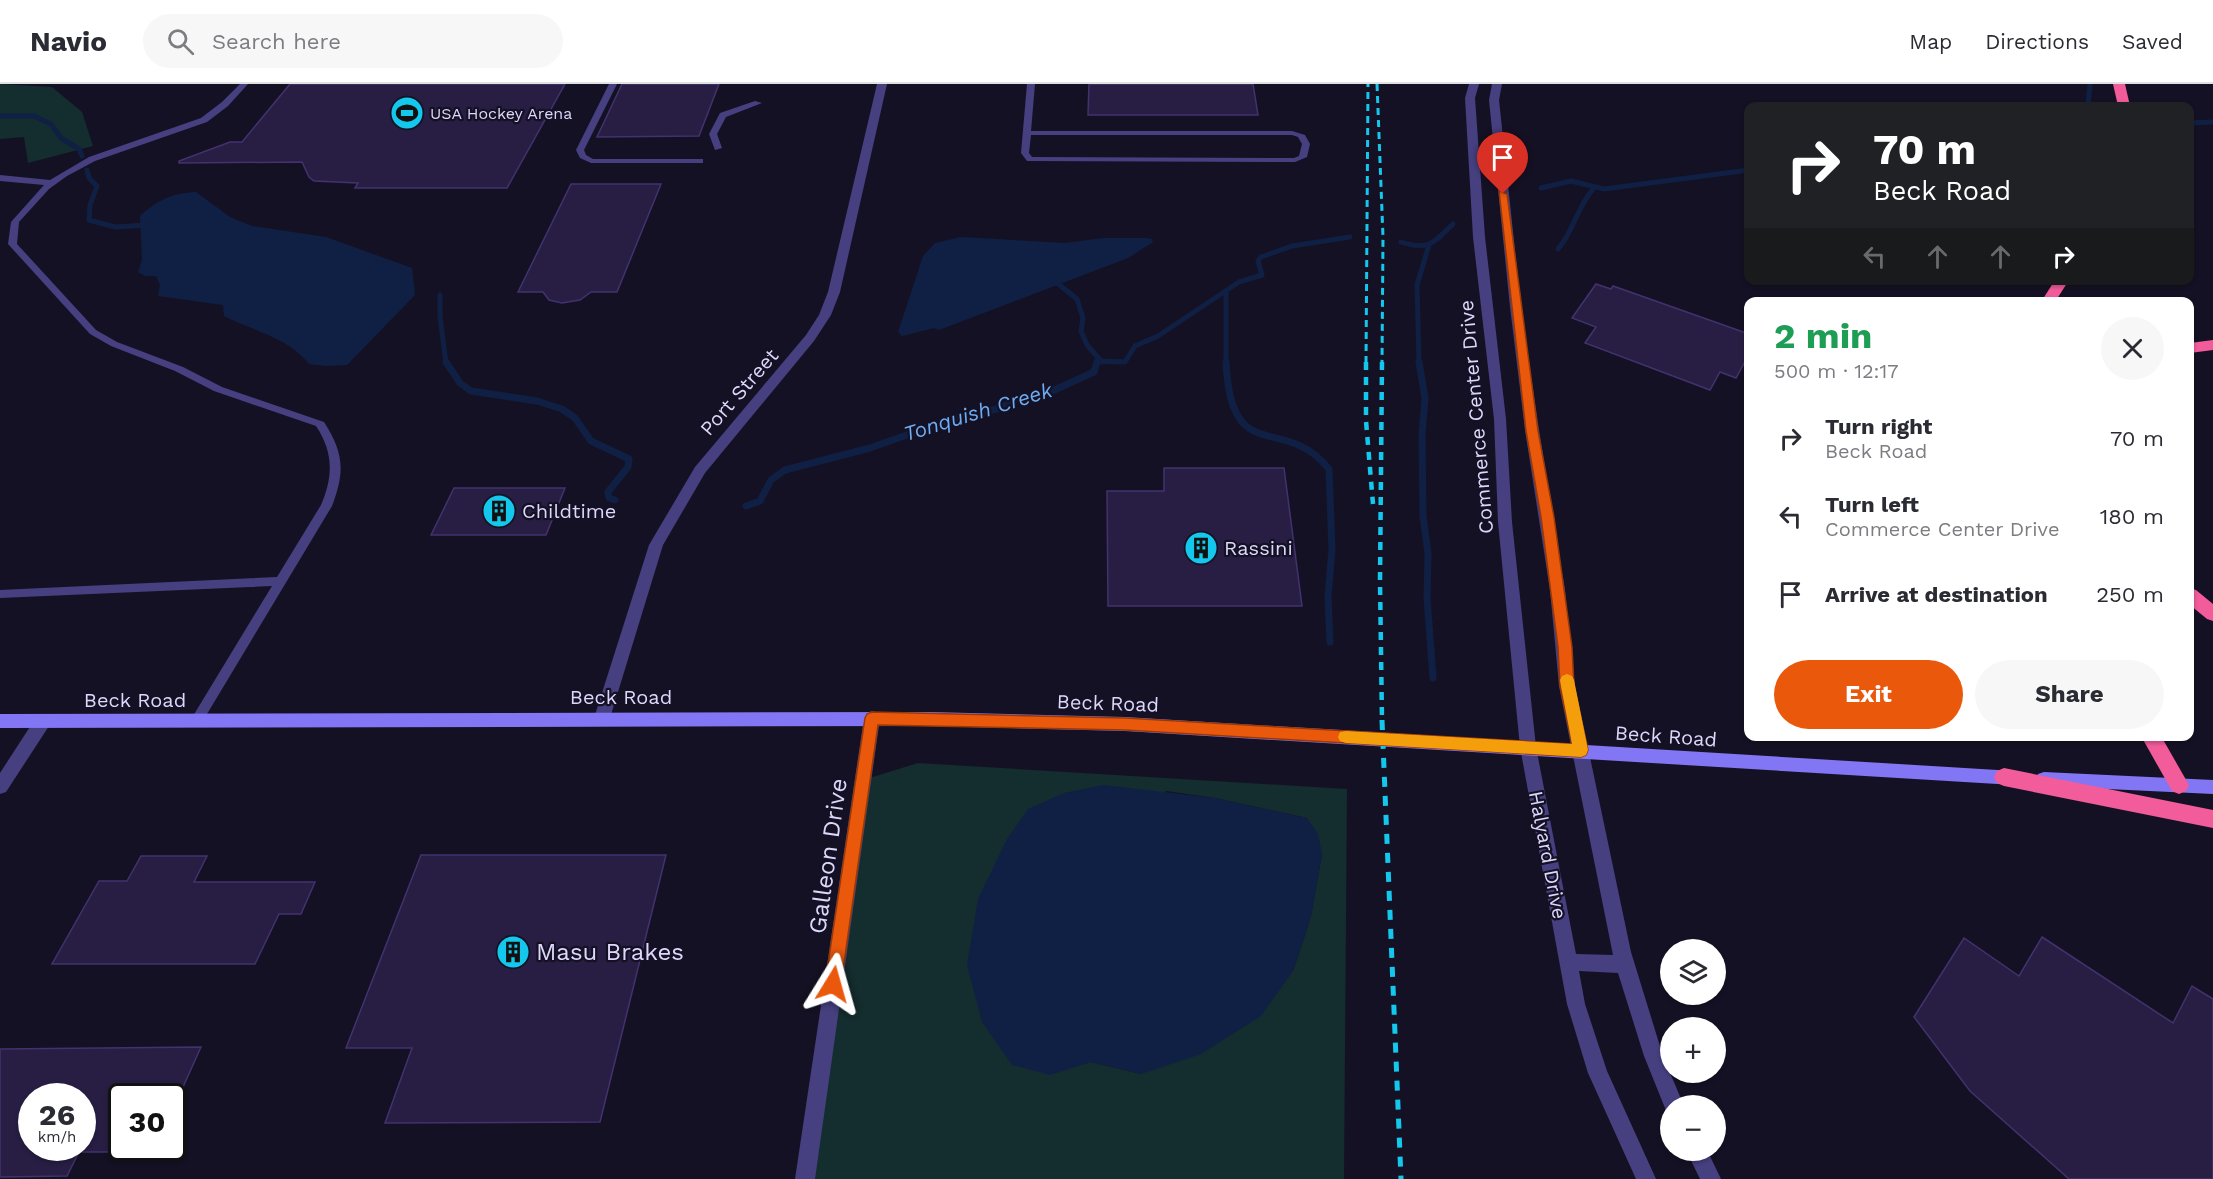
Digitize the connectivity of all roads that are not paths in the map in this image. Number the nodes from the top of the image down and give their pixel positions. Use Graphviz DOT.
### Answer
graph roads {
  1 [pos="244,84"];
  2 [pos="614,84"];
  3 [pos="882,84"];
  4 [pos="1032,84"];
  5 [pos="1474,84"];
  6 [pos="1497,84"];
  7 [pos="2119,84"];
  8 [pos="2123,102"];
  9 [pos="758,103"];
  10 [pos="1027,133"];
  11 [pos="718,148"];
  12 [pos="700,161"];
  13 [pos="0,178"];
  14 [pos="51,183"];
  15 [pos="1493,239"];
  16 [pos="2213,345"];
  17 [pos="2194,347"];
  18 [pos="281,581"];
  19 [pos="0,594"];
  20 [pos="2194,598"];
  21 [pos="2213,614"];
  22 [pos="602,718"];
  23 [pos="872,718"];
  24 [pos="197,720"];
  25 [pos="0,721"];
  26 [pos="43,721"];
  27 [pos="2153,741"];
  28 [pos="1528,747"];
  29 [pos="1581,750"];
  30 [pos="2004,777"];
  31 [pos="2179,785"];
  32 [pos="0,787"];
  33 [pos="2213,787"];
  34 [pos="2213,819"];
  35 [pos="1568,963"];
  36 [pos="1624,964"];
  37 [pos="1670,1095"];
  38 [pos="1702,1161"];
  39 [pos="805,1179"];
  40 [pos="1646,1179"];
  41 [pos="1711,1179"];
  1 -- 14 [label="lane"];
  2 -- 12 [label="lane"];
  3 -- 22 [label="street, Port Street"];
  4 -- 10 [label="lane"];
  5 -- 15 [label="street, Commerce Center Drive"];
  6 -- 15 [label="street, Commerce Center Drive"];
  7 -- 8 [label="highway"];
  9 -- 11 [label="lane"];
  10 -- 10 [label="lane"];
  13 -- 14 [label="lane"];
  14 -- 18 [label="lane"];
  15 -- 28 [label="street, Commerce Center Drive"];
  15 -- 29 [label="street, Commerce Center Drive"];
  16 -- 17 [label="highway"];
  18 -- 19 [label="lane"];
  18 -- 24 [label="lane"];
  20 -- 21 [label="highway"];
  22 -- 23 [label="main road, Beck Road"];
  22 -- 24 [label="main road, Beck Road"];
  23 -- 28 [label="main road, Beck Road"];
  23 -- 39 [label="street, Galleon Drive"];
  24 -- 26 [label="main road, Beck Road"];
  25 -- 26 [label="main road, Beck Road"];
  26 -- 32 [label="street"];
  27 -- 31 [label="highway"];
  28 -- 29 [label="main road, Beck Road"];
  28 -- 35 [label="street, Halyard Drive"];
  29 -- 30 [label="main road, Beck Road"];
  29 -- 36 [label="street"];
  30 -- 31 [label="main road, Beck Road"];
  30 -- 34 [label="highway"];
  31 -- 33 [label="main road, Beck Road"];
  35 -- 36 [label="street"];
  35 -- 40 [label="street, Halyard Drive"];
  36 -- 37 [label="street"];
  38 -- 41 [label="street"];
}
